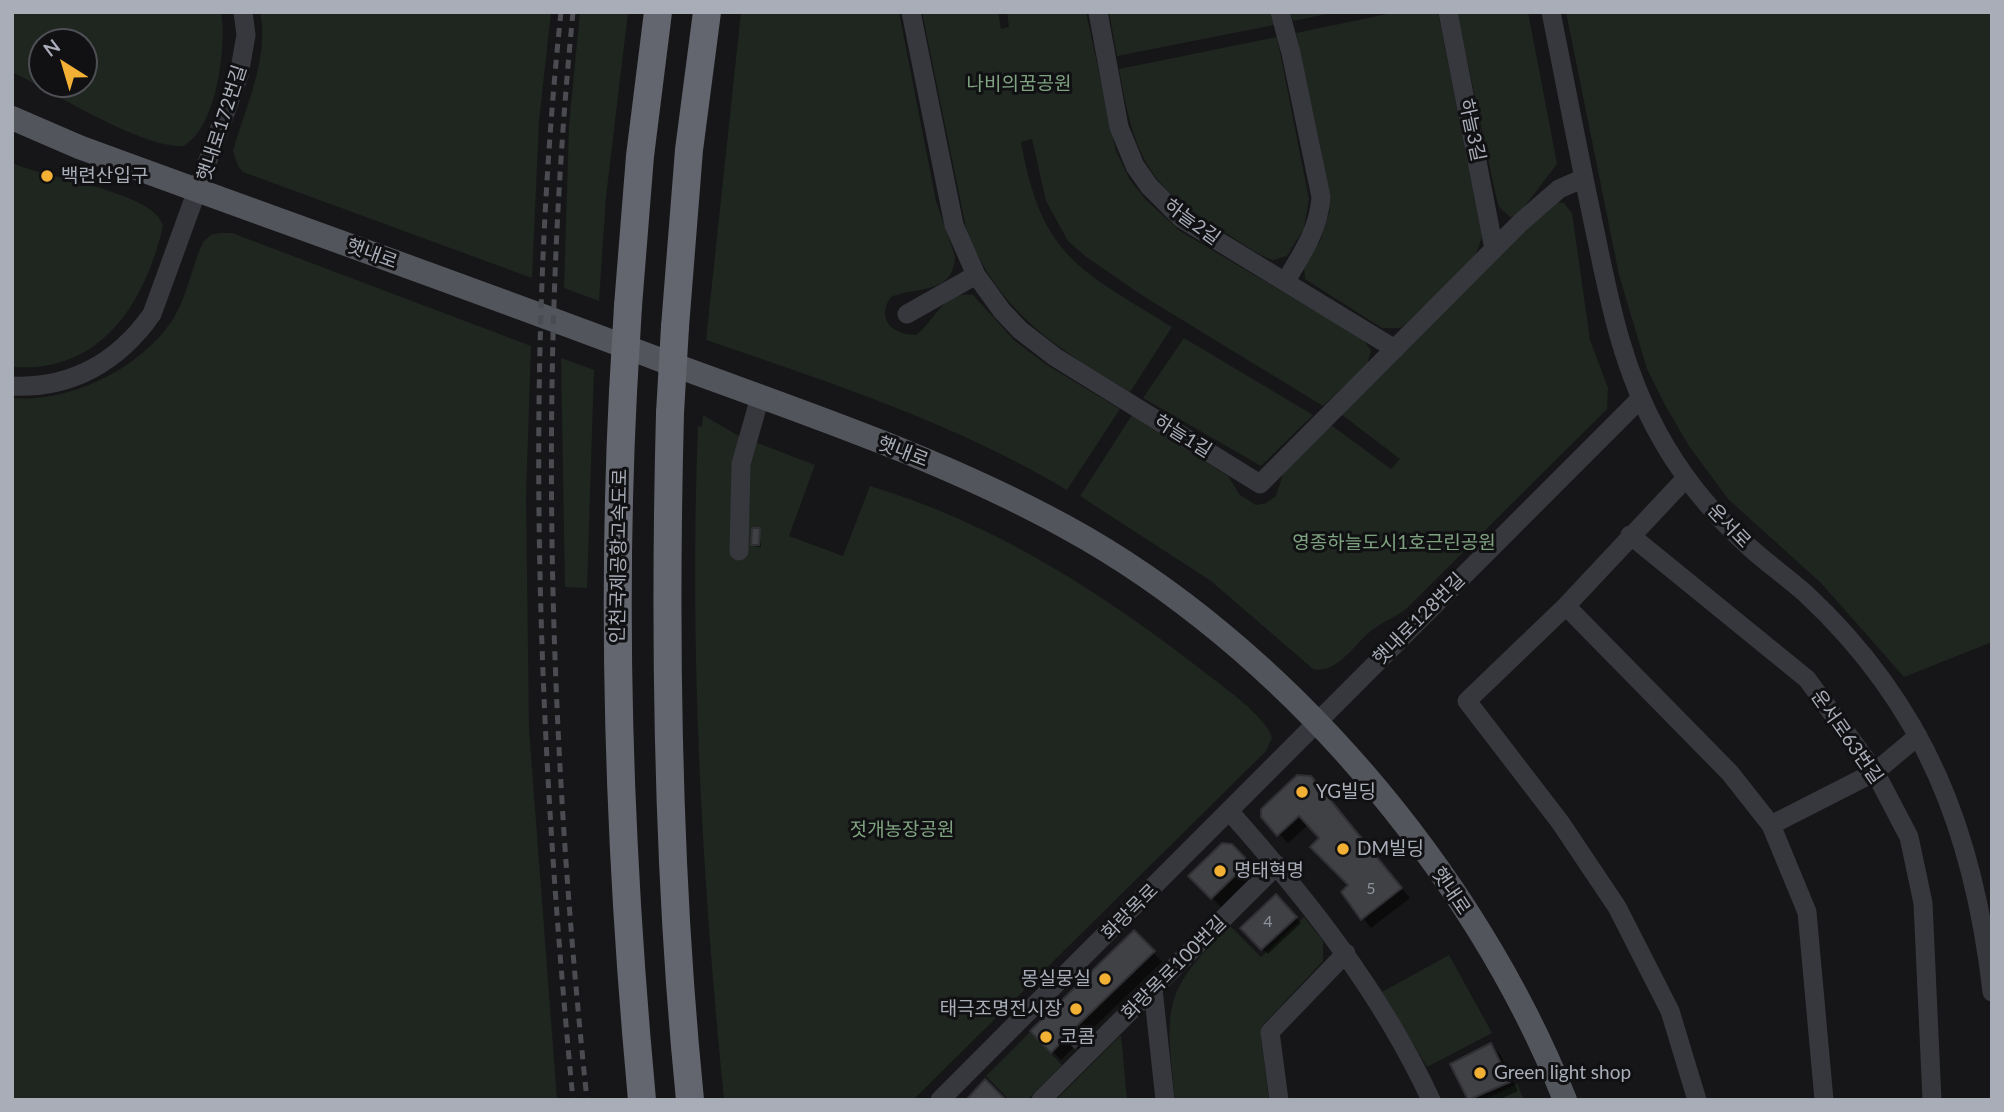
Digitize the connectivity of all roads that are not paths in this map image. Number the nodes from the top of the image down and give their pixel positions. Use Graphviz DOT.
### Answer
graph roads {
  1 [pos="243,12"];
  2 [pos="658,12"];
  3 [pos="706,12"];
  4 [pos="911,12"];
  5 [pos="1098,12"];
  6 [pos="1279,12"];
  7 [pos="1448,12"];
  8 [pos="1550,12"];
  9 [pos="12,118"];
  10 [pos="1584,178"];
  11 [pos="199,191"];
  12 [pos="1494,249"];
  13 [pos="976,275"];
  14 [pos="1285,282"];
  15 [pos="907,314"];
  16 [pos="1395,349"];
  17 [pos="12,386"];
  18 [pos="760,397"];
  19 [pos="1641,398"];
  20 [pos="1685,478"];
  21 [pos="1630,535"];
  22 [pos="739,551"];
  23 [pos="1566,606"];
  24 [pos="1317,722"];
  25 [pos="1918,736"];
  26 [pos="1875,772"];
  27 [pos="1230,812"];
  28 [pos="1772,825"];
  29 [pos="1277,865"];
  30 [pos="1346,953"];
  31 [pos="1153,989"];
  32 [pos="1992,992"];
  33 [pos="642,1100"];
  34 [pos="690,1100"];
  35 [pos="940,1100"];
  36 [pos="1041,1100"];
  37 [pos="1165,1100"];
  38 [pos="1279,1100"];
  39 [pos="1431,1100"];
  40 [pos="1564,1100"];
  41 [pos="1697,1100"];
  42 [pos="1824,1100"];
  43 [pos="1932,1100"];
  1 -- 11 [label="street, 햇내로172번길"];
  2 -- 33 [label="highway, 인천국제공항고속도로, bridge"];
  3 -- 34 [label="highway, bridge"];
  4 -- 13 [label="street, 하늘1길"];
  5 -- 14 [label="street, 하늘2길"];
  6 -- 14 [label="street"];
  7 -- 12 [label="street, 하늘3길"];
  8 -- 10 [label="street, 운서로"];
  9 -- 11 [label="main road, 햇내로"];
  10 -- 12 [label="street, 하늘1길"];
  10 -- 19 [label="street, 운서로"];
  11 -- 17 [label="street, 햇내로172번길"];
  11 -- 18 [label="main road, 햇내로"];
  12 -- 16 [label="street, 하늘1길"];
  13 -- 15 [label="street"];
  13 -- 16 [label="street, 하늘1길"];
  14 -- 16 [label="street, 하늘2길"];
  18 -- 22 [label="street"];
  18 -- 24 [label="main road, 햇내로"];
  19 -- 20 [label="street, 운서로"];
  19 -- 24 [label="street, 햇내로128번길"];
  20 -- 21 [label="street"];
  20 -- 25 [label="street, 운서로"];
  21 -- 23 [label="street"];
  21 -- 26 [label="street, 운서로63번길"];
  23 -- 28 [label="street"];
  23 -- 41 [label="street"];
  24 -- 27 [label="street, 화랑목로"];
  24 -- 40 [label="main road, 햇내로"];
  25 -- 26 [label="street"];
  25 -- 32 [label="street, 운서로"];
  26 -- 28 [label="street"];
  26 -- 43 [label="street, 운서로63번길"];
  27 -- 29 [label="street"];
  27 -- 35 [label="street, 화랑목로"];
  28 -- 42 [label="street"];
  29 -- 30 [label="street"];
  29 -- 31 [label="street, 화랑목로100번길"];
  30 -- 38 [label="street"];
  30 -- 39 [label="street"];
  31 -- 36 [label="street, 화랑목로100번길"];
  31 -- 37 [label="street"];
}
